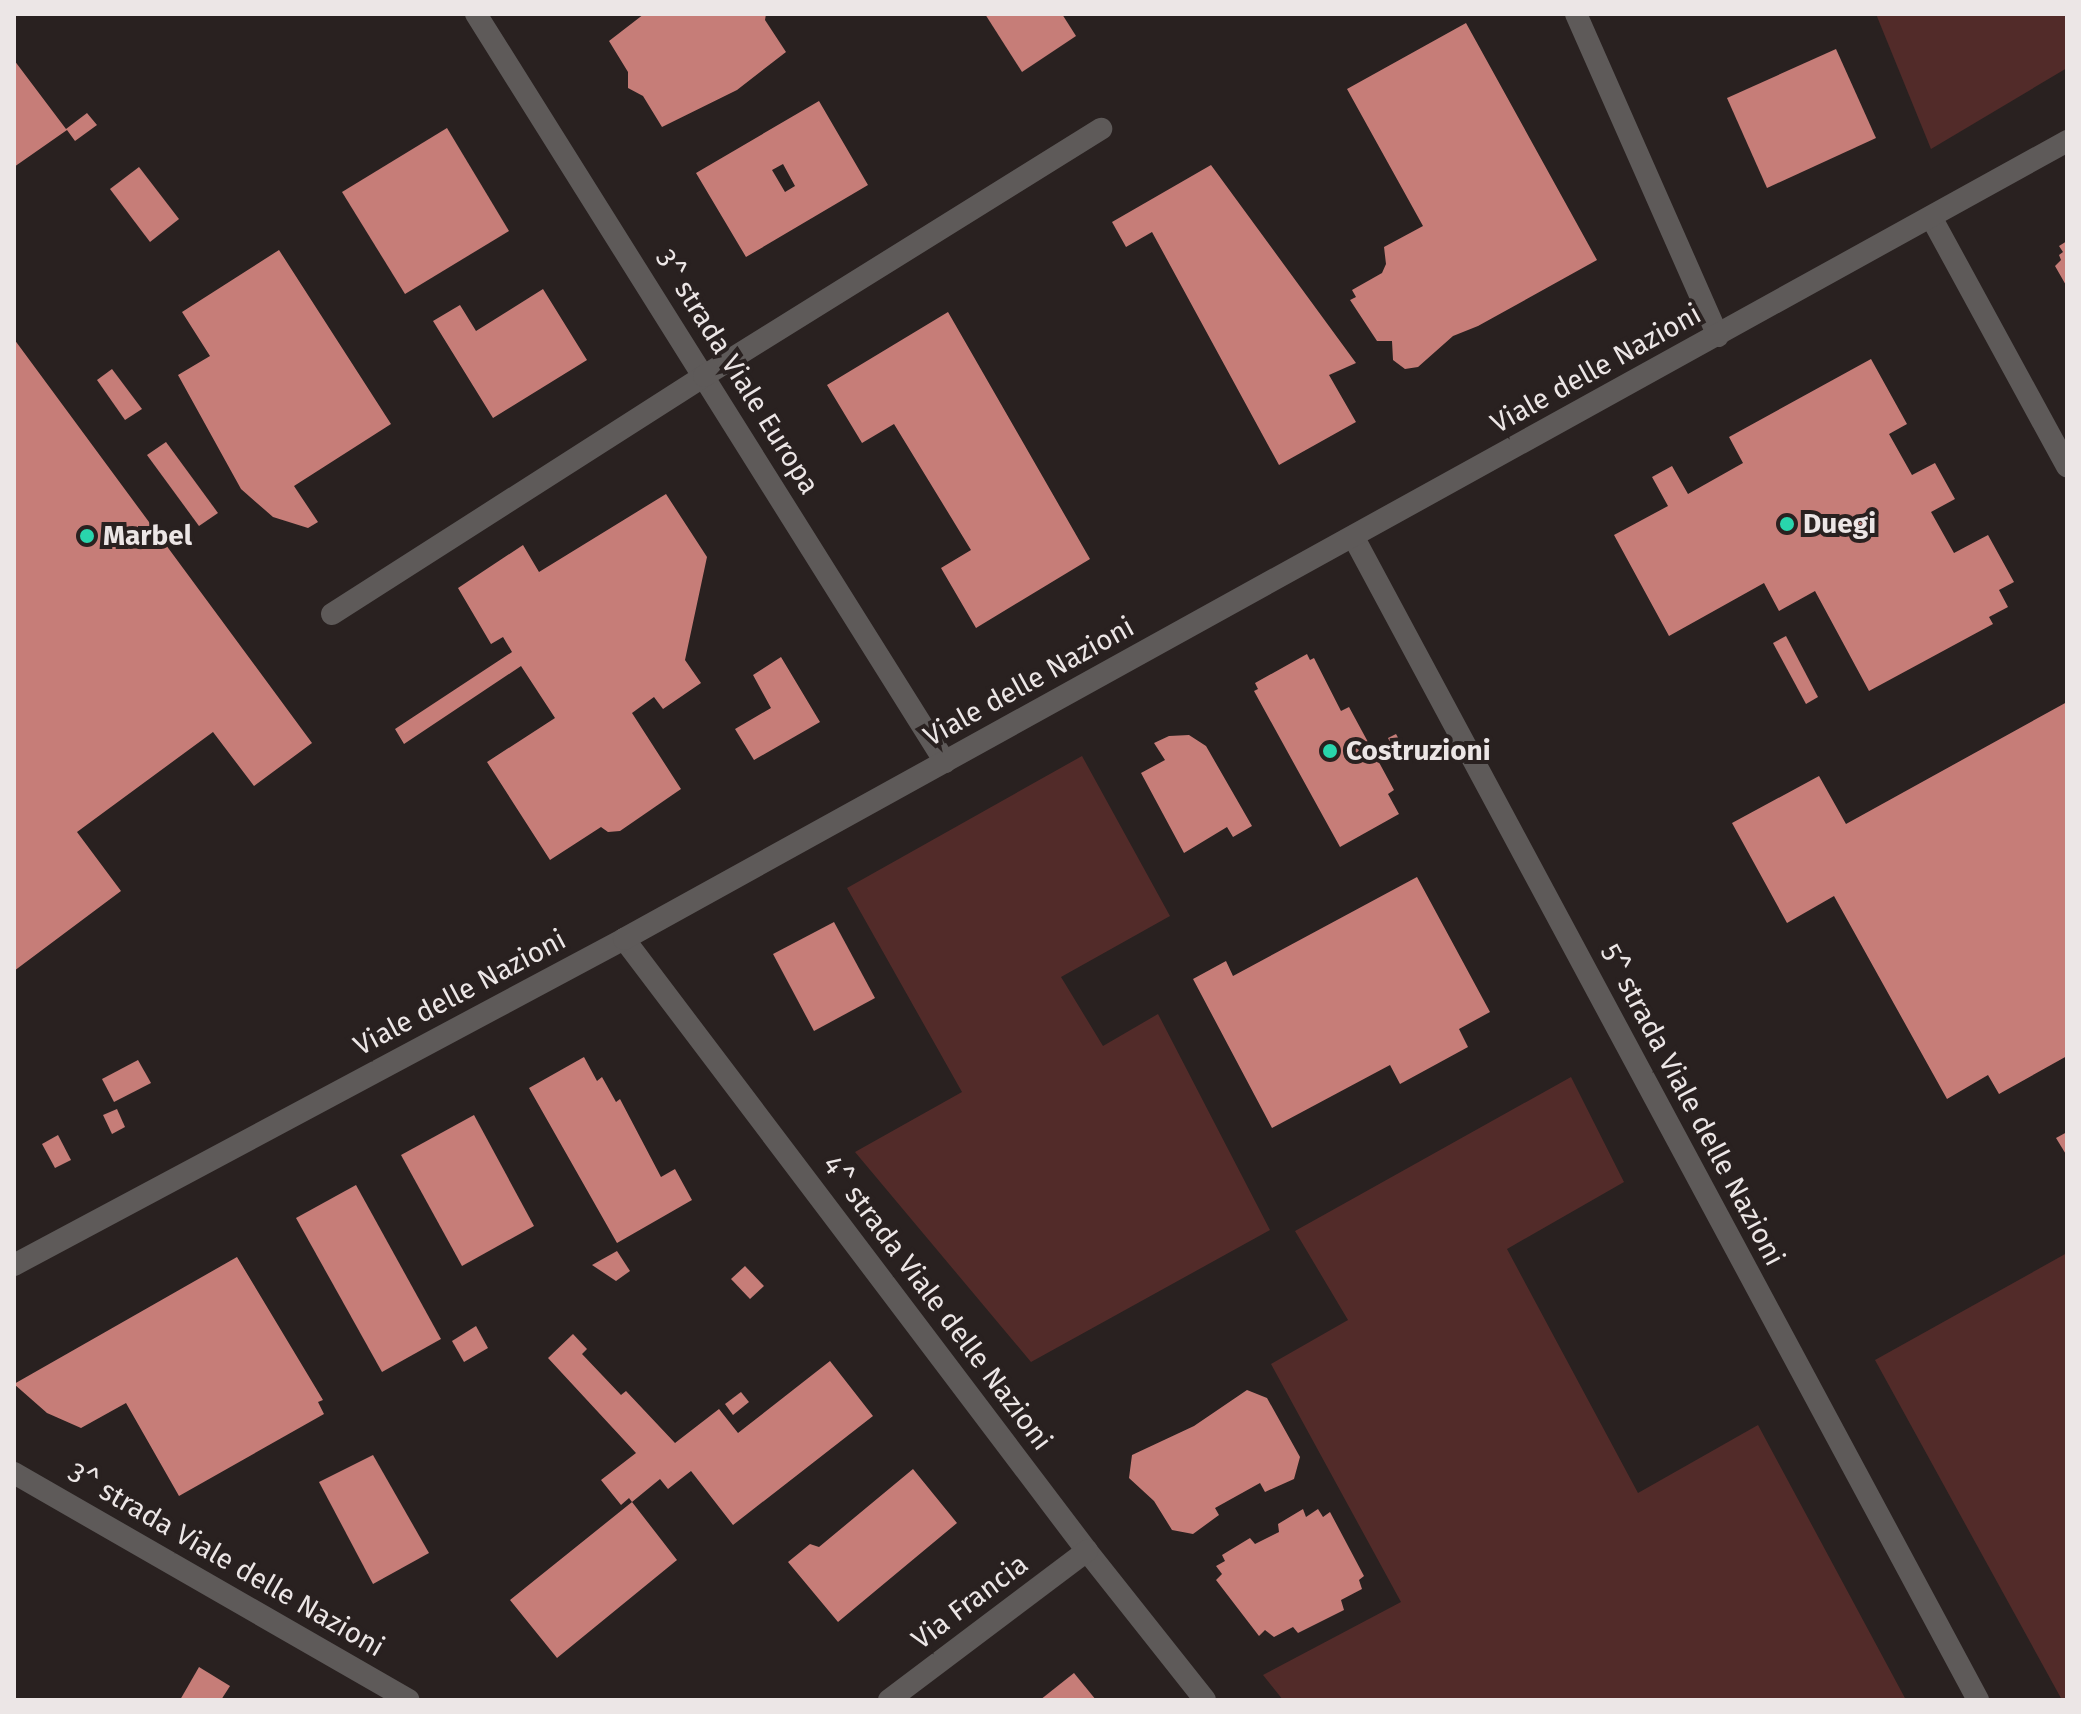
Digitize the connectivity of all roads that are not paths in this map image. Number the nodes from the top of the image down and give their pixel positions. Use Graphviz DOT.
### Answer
graph roads {
  1 [pos="476,14"];
  2 [pos="1576,14"];
  3 [pos="1101,129"];
  4 [pos="2067,141"];
  5 [pos="1931,217"];
  6 [pos="1718,336"];
  7 [pos="704,376"];
  8 [pos="2067,466"];
  9 [pos="1354,538"];
  10 [pos="332,614"];
  11 [pos="945,762"];
  12 [pos="624,939"];
  13 [pos="14,1265"];
  14 [pos="14,1473"];
  15 [pos="1087,1551"];
  16 [pos="408,1700"];
  17 [pos="889,1700"];
  18 [pos="1205,1700"];
  19 [pos="1978,1700"];
  1 -- 7 [label="street, 3^ strada Viale Europa"];
  2 -- 6 [label="street"];
  3 -- 7 [label="street"];
  4 -- 5 [label="street, Viale delle Nazioni"];
  5 -- 6 [label="street, Viale delle Nazioni"];
  5 -- 8 [label="street"];
  6 -- 9 [label="street, Viale delle Nazioni"];
  7 -- 10 [label="street"];
  7 -- 11 [label="street, 3^ strada Viale Europa"];
  9 -- 11 [label="street, Viale delle Nazioni"];
  9 -- 19 [label="street, 5^ strada Viale delle Nazioni"];
  11 -- 12 [label="street, Viale delle Nazioni"];
  12 -- 13 [label="street, Viale delle Nazioni"];
  12 -- 15 [label="street, 4^ strada Viale delle Nazioni"];
  14 -- 16 [label="street, 3^ strada Viale delle Nazioni"];
  15 -- 17 [label="street, Via Francia"];
  15 -- 18 [label="street, 4^ strada Viale delle Nazioni"];
}
